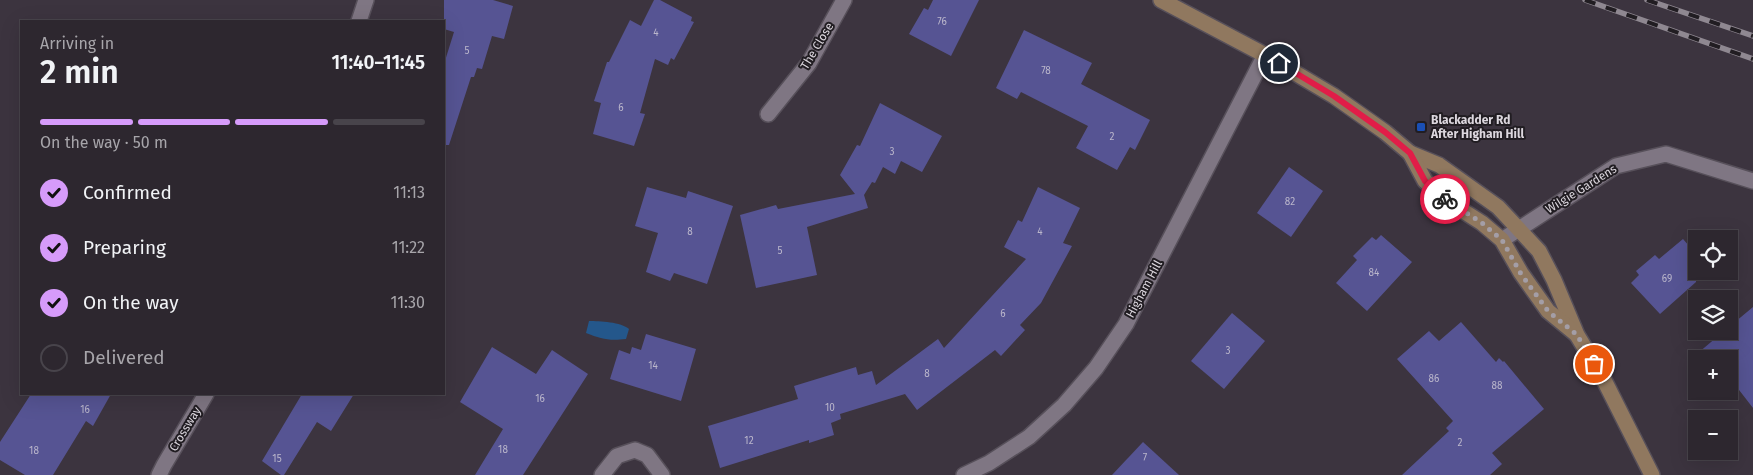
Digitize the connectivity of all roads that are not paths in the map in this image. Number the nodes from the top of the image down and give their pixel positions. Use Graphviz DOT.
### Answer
graph roads {
  1 [pos="366,0"];
  2 [pos="844,0"];
  3 [pos="1161,0"];
  4 [pos="359,20"];
  5 [pos="1265,55"];
  6 [pos="768,114"];
  7 [pos="1410,153"];
  8 [pos="1753,181"];
  9 [pos="1517,229"];
  10 [pos="1502,240"];
  11 [pos="1577,335"];
  12 [pos="205,395"];
  13 [pos="159,472"];
  14 [pos="602,475"];
  15 [pos="662,475"];
  16 [pos="964,475"];
  17 [pos="1652,475"];
  1 -- 4 [label="street"];
  2 -- 6 [label="street, The Close"];
  3 -- 5 [label="street"];
  5 -- 7 [label="street"];
  5 -- 16 [label="street, Higham Hill"];
  7 -- 9 [label="street"];
  7 -- 10 [label="street"];
  8 -- 9 [label="street, Wilgie Gardens"];
  9 -- 10 [label="street, Wilgie Gardens"];
  9 -- 11 [label="street"];
  10 -- 11 [label="street"];
  11 -- 17 [label="street"];
  12 -- 13 [label="street, Crossway"];
  14 -- 15 [label="street"];
}
